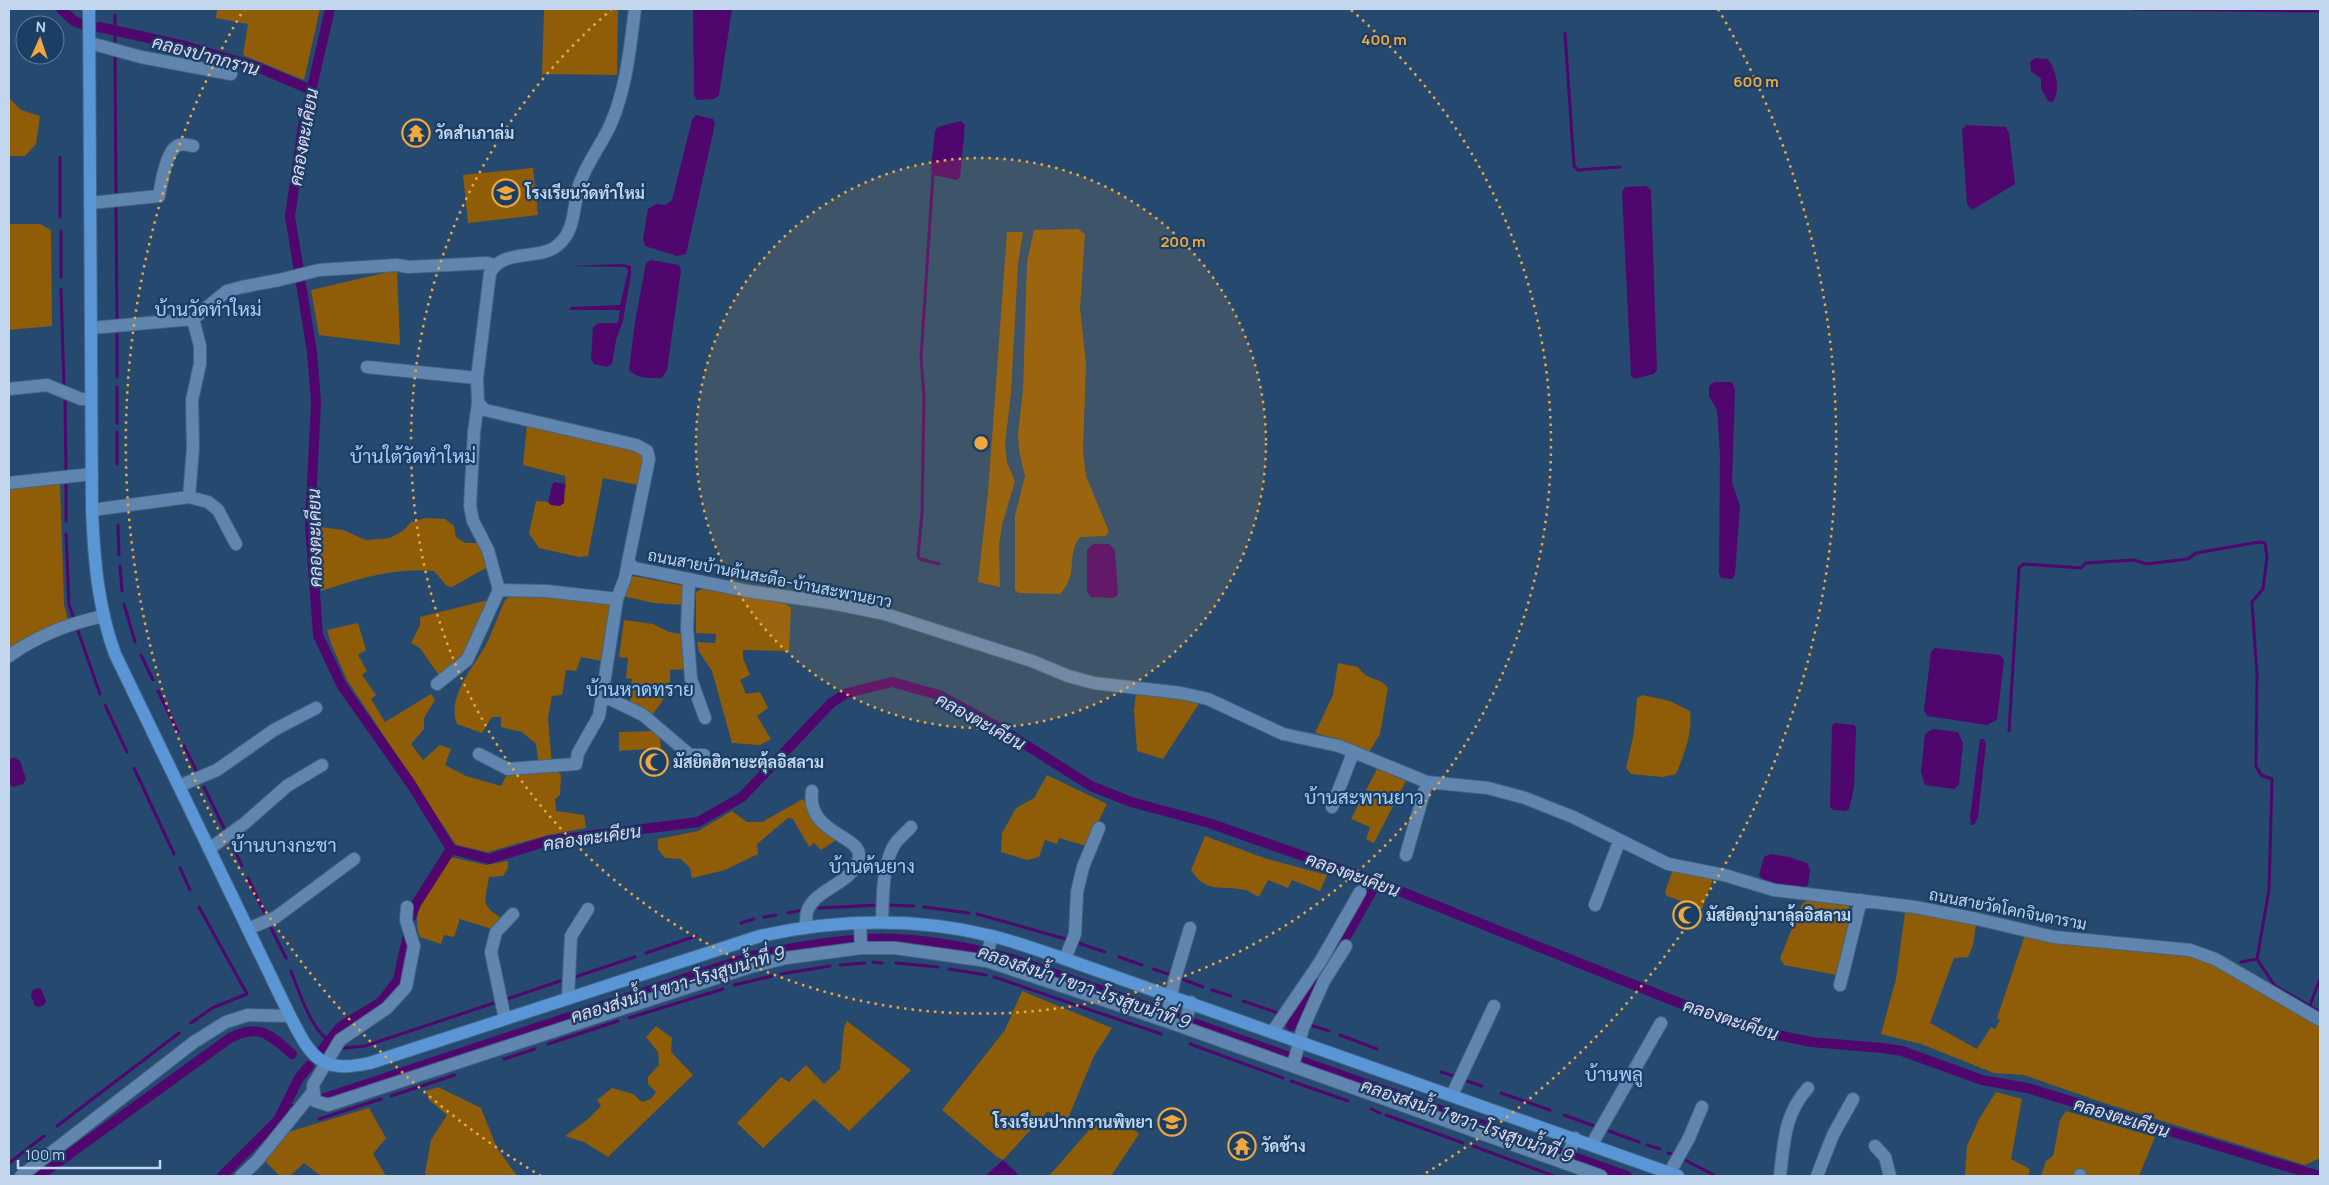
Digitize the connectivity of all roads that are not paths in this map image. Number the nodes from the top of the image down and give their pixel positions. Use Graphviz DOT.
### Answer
graph roads {
  1 [pos="89,9"];
  2 [pos="635,9"];
  3 [pos="90,43"];
  4 [pos="231,74"];
  5 [pos="193,146"];
  6 [pos="90,203"];
  7 [pos="494,265"];
  8 [pos="193,320"];
  9 [pos="91,328"];
  10 [pos="367,367"];
  11 [pos="477,378"];
  12 [pos="9,389"];
  13 [pos="91,399"];
  14 [pos="478,403"];
  15 [pos="92,474"];
  16 [pos="9,483"];
  17 [pos="189,497"];
  18 [pos="92,510"];
  19 [pos="236,544"];
  20 [pos="628,562"];
  21 [pos="688,579"];
  22 [pos="499,590"];
  23 [pos="617,599"];
  24 [pos="104,616"];
  25 [pos="9,656"];
  26 [pos="437,684"];
  27 [pos="602,695"];
  28 [pos="316,708"];
  29 [pos="706,718"];
  30 [pos="1353,753"];
  31 [pos="479,754"];
  32 [pos="704,754"];
  33 [pos="322,765"];
  34 [pos="1427,782"];
  35 [pos="179,786"];
  36 [pos="812,791"];
  37 [pos="1332,807"];
  38 [pos="911,827"];
  39 [pos="1099,828"];
  40 [pos="1619,842"];
  41 [pos="209,848"];
  42 [pos="1406,855"];
  43 [pos="354,859"];
  44 [pos="1360,892"];
  45 [pos="1823,896"];
  46 [pos="1861,900"];
  47 [pos="1595,905"];
  48 [pos="407,907"];
  49 [pos="588,909"];
  50 [pos="513,914"];
  51 [pos="882,922"];
  52 [pos="806,927"];
  53 [pos="1190,928"];
  54 [pos="248,929"];
  55 [pos="861,937"];
  56 [pos="990,940"];
  57 [pos="1346,946"];
  58 [pos="987,959"];
  59 [pos="1065,959"];
  60 [pos="1840,985"];
  61 [pos="568,998"];
  62 [pos="1494,1006"];
  63 [pos="1169,1010"];
  64 [pos="290,1016"];
  65 [pos="1187,1016"];
  66 [pos="505,1019"];
  67 [pos="2320,1020"];
  68 [pos="1661,1023"];
  69 [pos="1273,1031"];
  70 [pos="1297,1055"];
  71 [pos="325,1064"];
  72 [pos="1808,1088"];
  73 [pos="312,1093"];
  74 [pos="1452,1094"];
  75 [pos="1853,1099"];
  76 [pos="1702,1107"];
  77 [pos="1573,1142"];
  78 [pos="1592,1144"];
  79 [pos="1875,1146"];
  80 [pos="1565,1161"];
  81 [pos="1674,1174"];
  82 [pos="21,1176"];
  83 [pos="240,1176"];
  84 [pos="1601,1176"];
  85 [pos="1780,1176"];
  86 [pos="1817,1176"];
  87 [pos="1890,1176"];
  1 -- 3 [label="main road"];
  2 -- 7 [label="street"];
  3 -- 4 [label="street"];
  3 -- 6 [label="main road"];
  5 -- 6 [label="street"];
  6 -- 9 [label="main road"];
  7 -- 8 [label="street"];
  7 -- 11 [label="street"];
  8 -- 9 [label="street"];
  8 -- 17 [label="street"];
  9 -- 13 [label="main road"];
  10 -- 11 [label="street"];
  11 -- 14 [label="street"];
  12 -- 13 [label="street"];
  13 -- 15 [label="main road"];
  14 -- 20 [label="street, ถนนสายบ้านต้นสะตือ-บ้านสะพานยาว"];
  14 -- 22 [label="street"];
  15 -- 16 [label="street"];
  15 -- 18 [label="main road"];
  17 -- 18 [label="street"];
  17 -- 19 [label="street"];
  18 -- 24 [label="main road"];
  20 -- 21 [label="street, ถนนสายบ้านต้นสะตือ-บ้านสะพานยาว"];
  20 -- 23 [label="street"];
  21 -- 29 [label="street"];
  21 -- 30 [label="street, ถนนสายบ้านต้นสะตือ-บ้านสะพานยาว"];
  22 -- 23 [label="street"];
  22 -- 26 [label="street"];
  23 -- 27 [label="street"];
  24 -- 25 [label="street"];
  24 -- 35 [label="main road"];
  27 -- 31 [label="street"];
  27 -- 32 [label="street"];
  28 -- 35 [label="street"];
  30 -- 34 [label="street, ถนนสายบ้านต้นสะตือ-บ้านสะพานยาว"];
  30 -- 37 [label="street"];
  33 -- 41 [label="street"];
  34 -- 40 [label="street, ถนนสายบ้านต้นสะตือ-บ้านสะพานยาว"];
  34 -- 42 [label="street"];
  35 -- 41 [label="main road"];
  36 -- 52 [label="street"];
  38 -- 51 [label="street"];
  39 -- 59 [label="street"];
  40 -- 45 [label="street, ถนนสายบ้านต้นสะตือ-บ้านสะพานยาว"];
  40 -- 47 [label="street"];
  41 -- 54 [label="main road"];
  43 -- 54 [label="street"];
  44 -- 69 [label="street"];
  45 -- 46 [label="street, ถนนสายวัดโคกจินดาราม"];
  46 -- 60 [label="street"];
  46 -- 67 [label="street, ถนนสายวัดโคกจินดาราม"];
  48 -- 71 [label="street"];
  49 -- 61 [label="street"];
  50 -- 66 [label="street"];
  51 -- 55 [label="main road"];
  51 -- 56 [label="main road"];
  52 -- 55 [label="main road"];
  52 -- 61 [label="main road"];
  53 -- 63 [label="street"];
  54 -- 64 [label="main road"];
  55 -- 58 [label="street"];
  55 -- 73 [label="street"];
  56 -- 58 [label="street"];
  56 -- 59 [label="main road"];
  57 -- 70 [label="street"];
  58 -- 63 [label="street"];
  59 -- 63 [label="main road"];
  61 -- 66 [label="main road"];
  62 -- 74 [label="street"];
  63 -- 65 [label="main road"];
  63 -- 65 [label="street"];
  64 -- 71 [label="main road"];
  64 -- 82 [label="street"];
  65 -- 69 [label="main road"];
  65 -- 70 [label="street"];
  66 -- 71 [label="main road"];
  68 -- 78 [label="street"];
  69 -- 70 [label="main road"];
  70 -- 74 [label="main road"];
  70 -- 80 [label="street"];
  71 -- 73 [label="street"];
  72 -- 85 [label="street"];
  73 -- 83 [label="street"];
  74 -- 77 [label="main road"];
  75 -- 86 [label="street"];
  76 -- 81 [label="street"];
  77 -- 78 [label="main road"];
  77 -- 80 [label="street"];
  78 -- 81 [label="main road"];
  79 -- 87 [label="street"];
  80 -- 84 [label="street"];
}
